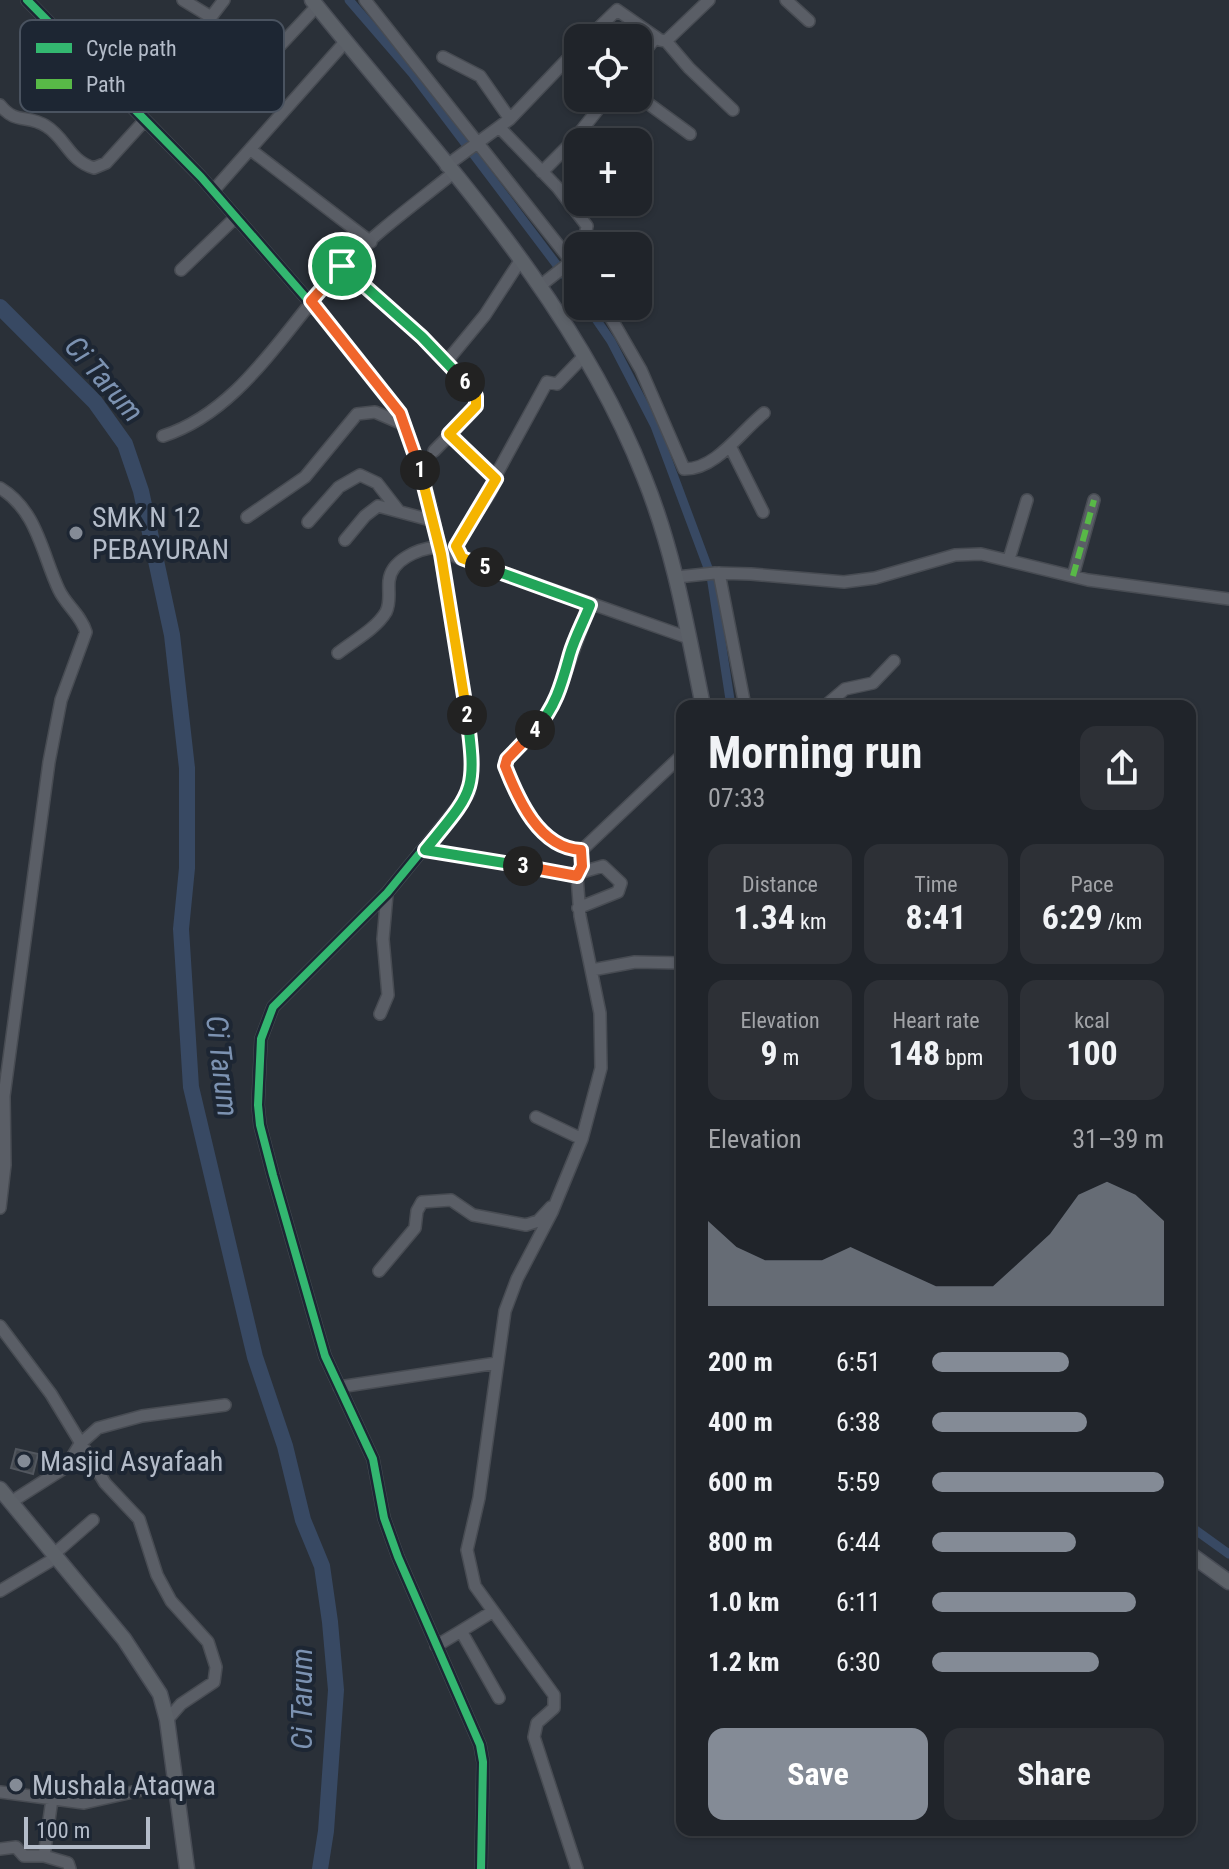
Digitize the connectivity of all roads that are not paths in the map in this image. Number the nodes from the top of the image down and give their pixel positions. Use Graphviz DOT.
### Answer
graph roads {
  1 [pos="27,0"];
  2 [pos="183,0"];
  3 [pos="224,0"];
  4 [pos="365,0"];
  5 [pos="606,0"];
  6 [pos="709,0"];
  7 [pos="786,0"];
  8 [pos="314,3"];
  9 [pos="617,10"];
  10 [pos="211,17"];
  11 [pos="47,20"];
  12 [pos="209,20"];
  13 [pos="809,21"];
  14 [pos="602,24"];
  15 [pos="661,39"];
  16 [pos="284,40"];
  17 [pos="346,41"];
  18 [pos="652,47"];
  19 [pos="443,57"];
  20 [pos="564,63"];
  21 [pos="0,105"];
  22 [pos="652,106"];
  23 [pos="733,110"];
  24 [pos="137,112"];
  25 [pos="595,112"];
  26 [pos="510,119"];
  27 [pos="145,120"];
  28 [pos="499,127"];
  29 [pos="690,134"];
  30 [pos="474,145"];
  31 [pos="251,150"];
  32 [pos="450,167"];
  33 [pos="542,172"];
  34 [pos="213,191"];
  35 [pos="236,217"];
  36 [pos="588,232"];
  37 [pos="371,242"];
  38 [pos="564,252"];
  39 [pos="520,261"];
  40 [pos="342,266"];
  41 [pos="181,270"];
  42 [pos="564,270"];
  43 [pos="546,282"];
  44 [pos="311,301"];
  45 [pos="612,320"];
  46 [pos="584,356"];
  47 [pos="447,361"];
  48 [pos="764,413"];
  49 [pos="405,425"];
  50 [pos="449,434"];
  51 [pos="163,436"];
  52 [pos="730,446"];
  53 [pos="434,451"];
  54 [pos="495,477"];
  55 [pos="0,488"];
  56 [pos="1027,500"];
  57 [pos="1094,500"];
  58 [pos="398,510"];
  59 [pos="763,512"];
  60 [pos="247,517"];
  61 [pos="434,521"];
  62 [pos="308,522"];
  63 [pos="345,540"];
  64 [pos="440,547"];
  65 [pos="1009,559"];
  66 [pos="465,560"];
  67 [pos="717,573"];
  68 [pos="1073,576"];
  69 [pos="683,577"];
  70 [pos="1229,599"];
  71 [pos="590,605"];
  72 [pos="689,638"];
  73 [pos="338,653"];
  74 [pos="894,661"];
  75 [pos="702,700"];
  76 [pos="744,700"];
  77 [pos="832,700"];
  78 [pos="676,761"];
  79 [pos="425,850"];
  80 [pos="581,850"];
  81 [pos="578,875"];
  82 [pos="387,893"];
  83 [pos="578,908"];
  84 [pos="676,966"];
  85 [pos="592,970"];
  86 [pos="380,1014"];
  87 [pos="536,1117"];
  88 [pos="582,1139"];
  89 [pos="556,1203"];
  90 [pos="0,1208"];
  91 [pos="526,1225"];
  92 [pos="538,1241"];
  93 [pos="379,1271"];
  94 [pos="0,1326"];
  95 [pos="497,1363"];
  96 [pos="339,1387"];
  97 [pos="225,1405"];
  98 [pos="82,1447"];
  99 [pos="0,1489"];
  100 [pos="11,1502"];
  101 [pos="93,1520"];
  102 [pos="56,1555"];
  103 [pos="1196,1558"];
  104 [pos="1229,1582"];
  105 [pos="0,1591"];
  106 [pos="492,1612"];
  107 [pos="461,1631"];
  108 [pos="436,1646"];
  109 [pos="499,1698"];
  110 [pos="167,1720"];
  111 [pos="177,1782"];
  112 [pos="0,1792"];
  113 [pos="52,1799"];
  114 [pos="0,1849"];
  115 [pos="24,1856"];
  116 [pos="44,1856"];
  117 [pos="25,1869"];
  118 [pos="70,1869"];
  119 [pos="187,1869"];
  120 [pos="481,1869"];
  121 [pos="577,1869"];
  1 -- 11 [label="street"];
  2 -- 10 [label="street"];
  3 -- 10 [label="street"];
  4 -- 30 [label="street"];
  5 -- 9 [label="street"];
  6 -- 15 [label="street"];
  7 -- 13 [label="street"];
  8 -- 16 [label="street"];
  8 -- 17 [label="main road"];
  9 -- 14 [label="street"];
  9 -- 15 [label="street"];
  10 -- 12 [label="street"];
  15 -- 18 [label="street"];
  15 -- 23 [label="street"];
  17 -- 31 [label="street"];
  17 -- 32 [label="main road"];
  19 -- 26 [label="street"];
  20 -- 26 [label="street"];
  21 -- 27 [label="street"];
  22 -- 29 [label="street"];
  24 -- 27 [label="street"];
  25 -- 33 [label="street"];
  26 -- 28 [label="street"];
  27 -- 34 [label="street"];
  28 -- 30 [label="street"];
  28 -- 33 [label="street"];
  30 -- 32 [label="street"];
  30 -- 38 [label="street"];
  31 -- 34 [label="street"];
  31 -- 37 [label="street"];
  32 -- 37 [label="street"];
  32 -- 39 [label="main road"];
  33 -- 36 [label="street"];
  34 -- 35 [label="street"];
  35 -- 41 [label="street"];
  35 -- 44 [label="street"];
  37 -- 40 [label="street"];
  39 -- 43 [label="main road"];
  39 -- 47 [label="street"];
  40 -- 44 [label="street"];
  40 -- 47 [label="street"];
  42 -- 43 [label="street"];
  43 -- 46 [label="main road"];
  44 -- 49 [label="street"];
  44 -- 51 [label="street"];
  45 -- 52 [label="street"];
  46 -- 54 [label="street"];
  46 -- 69 [label="main road"];
  47 -- 50 [label="street"];
  48 -- 52 [label="street"];
  49 -- 60 [label="street"];
  49 -- 61 [label="street"];
  50 -- 53 [label="street"];
  50 -- 54 [label="street"];
  52 -- 59 [label="street"];
  54 -- 66 [label="street"];
  55 -- 90 [label="street"];
  56 -- 65 [label="street"];
  57 -- 68 [label="street"];
  58 -- 61 [label="street"];
  58 -- 62 [label="street"];
  58 -- 63 [label="street"];
  61 -- 64 [label="street"];
  64 -- 66 [label="street"];
  64 -- 73 [label="street"];
  64 -- 79 [label="street"];
  65 -- 67 [label="street"];
  65 -- 68 [label="street"];
  66 -- 71 [label="street"];
  67 -- 69 [label="street"];
  67 -- 76 [label="street"];
  68 -- 70 [label="street"];
  69 -- 72 [label="main road"];
  71 -- 72 [label="street"];
  71 -- 80 [label="street"];
  72 -- 75 [label="main road"];
  74 -- 77 [label="street"];
  78 -- 80 [label="street"];
  79 -- 81 [label="street"];
  79 -- 82 [label="street"];
  80 -- 81 [label="street"];
  81 -- 83 [label="street"];
  81 -- 83 [label="street"];
  82 -- 86 [label="street"];
  82 -- 96 [label="street"];
  83 -- 85 [label="street"];
  84 -- 85 [label="street"];
  85 -- 88 [label="street"];
  87 -- 88 [label="street"];
  88 -- 89 [label="street"];
  89 -- 91 [label="street"];
  89 -- 92 [label="street"];
  91 -- 92 [label="street"];
  91 -- 93 [label="street"];
  92 -- 95 [label="street"];
  94 -- 98 [label="street"];
  95 -- 96 [label="street"];
  95 -- 106 [label="street"];
  96 -- 108 [label="street"];
  97 -- 98 [label="street"];
  98 -- 100 [label="street"];
  98 -- 110 [label="street"];
  99 -- 100 [label="main road"];
  100 -- 102 [label="main road"];
  101 -- 102 [label="street"];
  102 -- 105 [label="street"];
  102 -- 110 [label="main road"];
  103 -- 104 [label="main road"];
  106 -- 107 [label="street"];
  106 -- 121 [label="street"];
  107 -- 108 [label="street"];
  107 -- 109 [label="street"];
  108 -- 120 [label="street"];
  110 -- 111 [label="main road"];
  111 -- 113 [label="street"];
  111 -- 119 [label="main road"];
  112 -- 113 [label="street"];
  113 -- 116 [label="street"];
  114 -- 115 [label="street"];
  115 -- 116 [label="street"];
  115 -- 117 [label="street"];
  116 -- 118 [label="street"];
}
